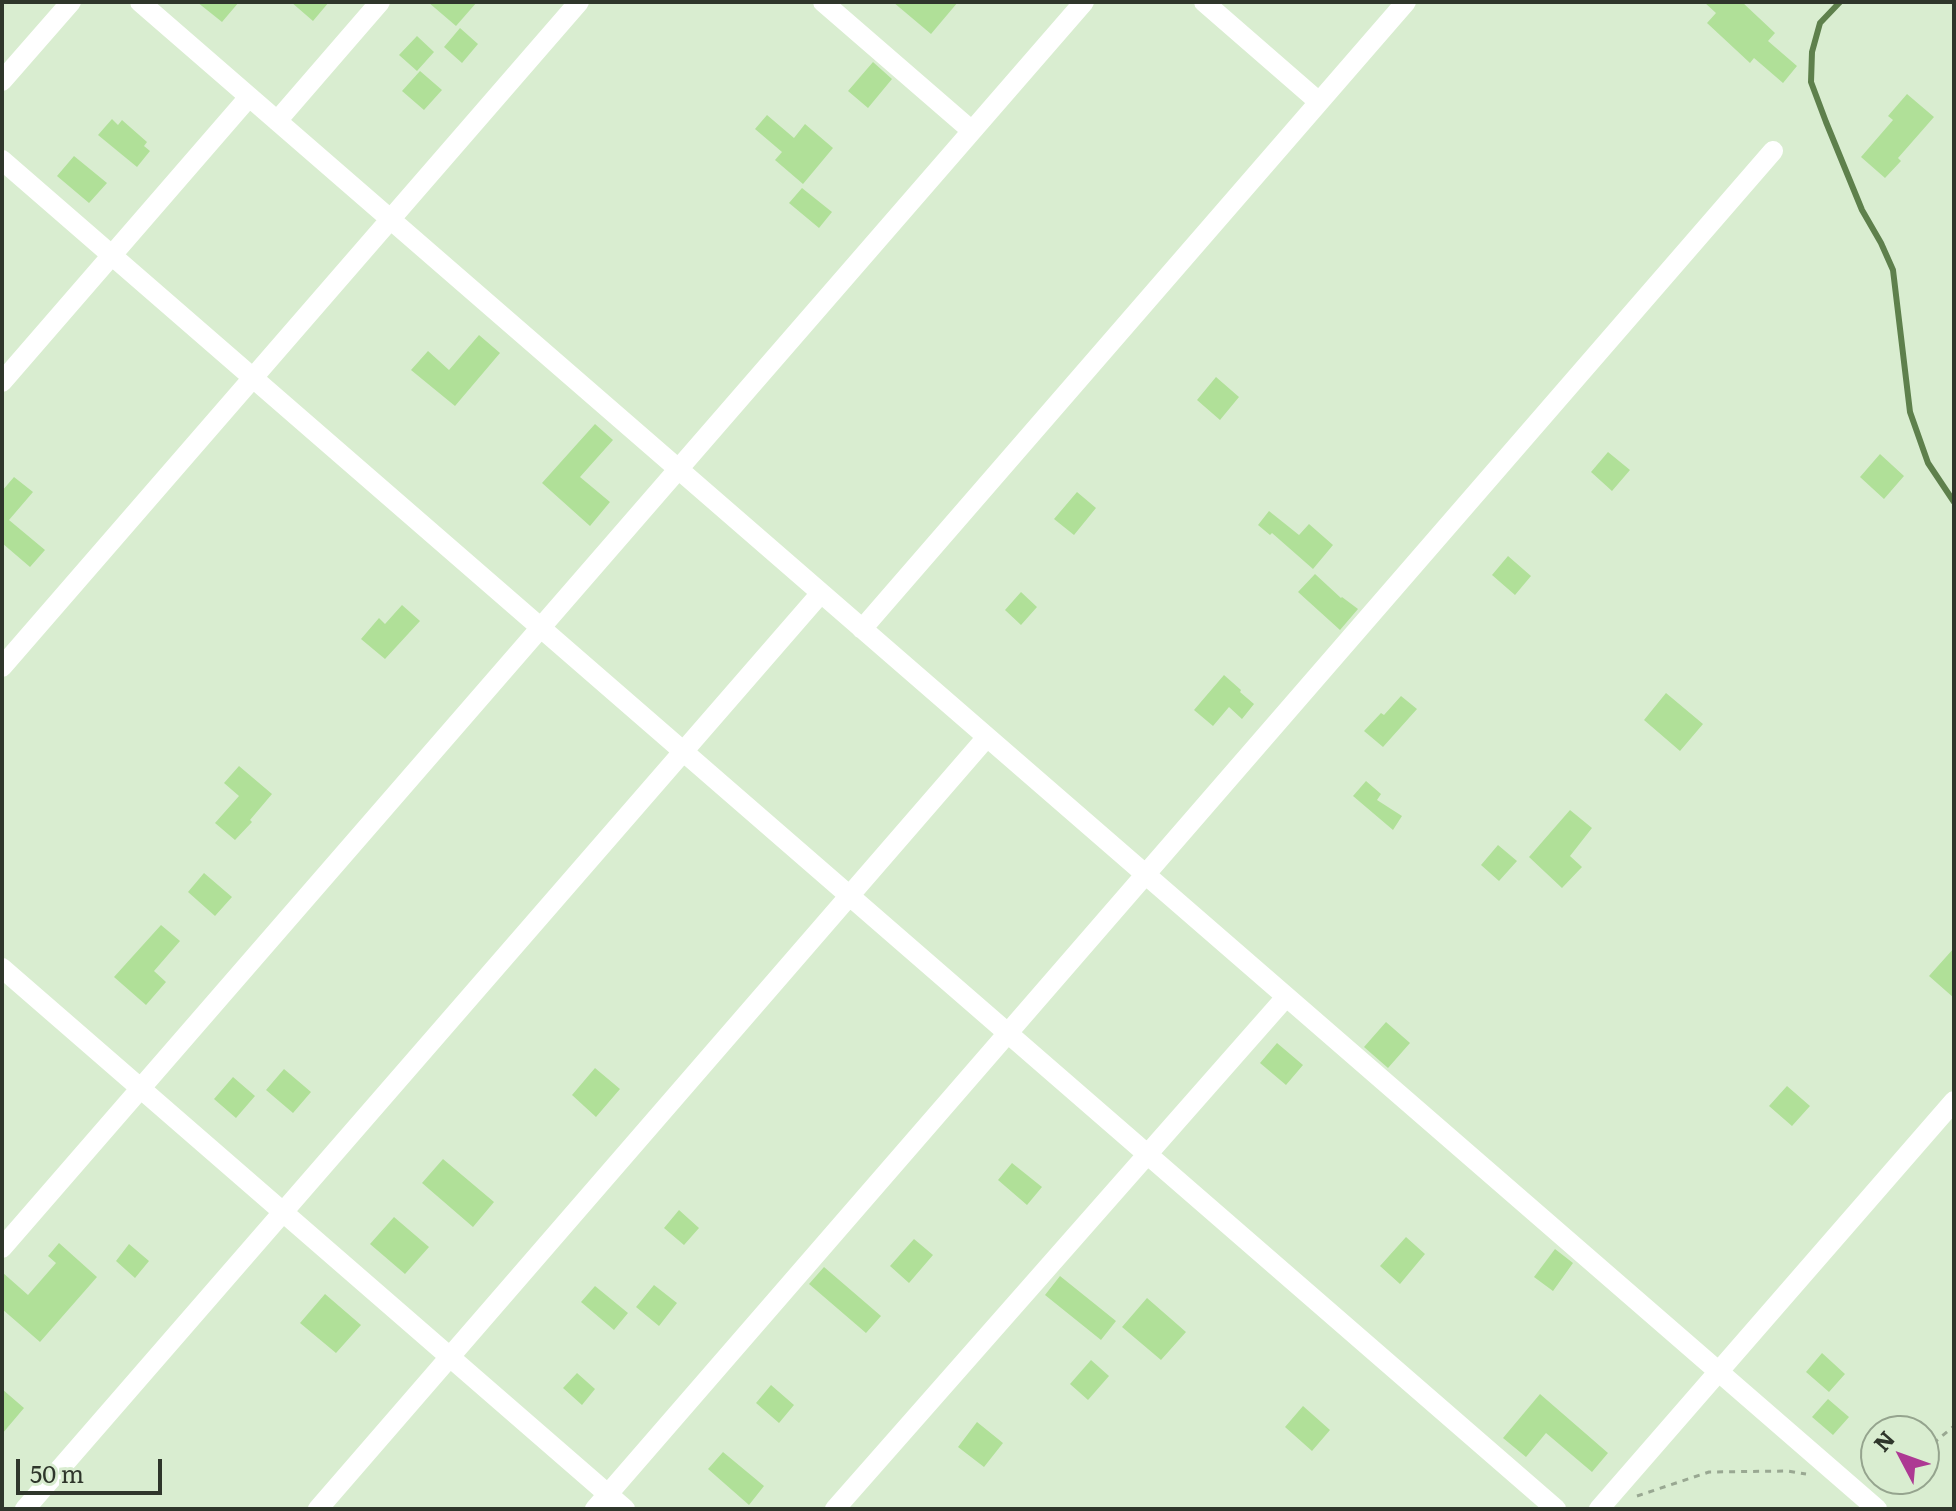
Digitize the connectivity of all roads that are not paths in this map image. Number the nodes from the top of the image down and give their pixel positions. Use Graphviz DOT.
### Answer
graph roads {
  1 [pos="71,2"];
  2 [pos="140,2"];
  3 [pos="380,2"];
  4 [pos="579,2"];
  5 [pos="823,2"];
  6 [pos="1084,2"];
  7 [pos="1204,2"];
  8 [pos="1406,2"];
  9 [pos="2,81"];
  10 [pos="249,97"];
  11 [pos="1319,102"];
  12 [pos="277,121"];
  13 [pos="972,131"];
  14 [pos="1773,151"];
  15 [pos="2,160"];
  16 [pos="390,219"];
  17 [pos="112,256"];
  18 [pos="253,378"];
  19 [pos="2,382"];
  20 [pos="678,469"];
  21 [pos="821,593"];
  22 [pos="541,628"];
  23 [pos="862,629"];
  24 [pos="2,667"];
  25 [pos="987,737"];
  26 [pos="683,751"];
  27 [pos="1145,875"];
  28 [pos="850,896"];
  29 [pos="2,968"];
  30 [pos="1286,997"];
  31 [pos="1008,1033"];
  32 [pos="141,1088"];
  33 [pos="1954,1101"];
  34 [pos="1147,1154"];
  35 [pos="283,1212"];
  36 [pos="2,1248"];
  37 [pos="450,1357"];
  38 [pos="1718,1372"];
  39 [pos="601,1502"];
  40 [pos="25,1509"];
  41 [pos="318,1509"];
  42 [pos="625,1509"];
  43 [pos="835,1509"];
  44 [pos="1556,1509"];
  45 [pos="1599,1509"];
  46 [pos="1877,1509"];
  1 -- 9 [label="street"];
  2 -- 10 [label="street"];
  3 -- 12 [label="street"];
  4 -- 16 [label="street"];
  5 -- 13 [label="street"];
  6 -- 13 [label="street"];
  7 -- 11 [label="street"];
  8 -- 11 [label="street"];
  10 -- 12 [label="street"];
  10 -- 17 [label="street"];
  11 -- 23 [label="street"];
  12 -- 16 [label="street"];
  13 -- 20 [label="street"];
  14 -- 27 [label="street"];
  15 -- 17 [label="street"];
  16 -- 18 [label="street"];
  16 -- 20 [label="street"];
  17 -- 18 [label="street"];
  17 -- 19 [label="street"];
  18 -- 22 [label="street"];
  18 -- 24 [label="street"];
  20 -- 21 [label="street"];
  20 -- 22 [label="street"];
  21 -- 23 [label="street"];
  21 -- 26 [label="street"];
  22 -- 26 [label="street"];
  22 -- 32 [label="street"];
  23 -- 25 [label="street"];
  25 -- 27 [label="street"];
  25 -- 28 [label="street"];
  26 -- 28 [label="street"];
  26 -- 35 [label="street"];
  27 -- 30 [label="street"];
  27 -- 31 [label="street"];
  28 -- 31 [label="street"];
  28 -- 37 [label="street"];
  29 -- 32 [label="street"];
  30 -- 34 [label="street"];
  30 -- 38 [label="street"];
  31 -- 34 [label="street"];
  31 -- 39 [label="street"];
  32 -- 35 [label="street"];
  32 -- 36 [label="street"];
  33 -- 38 [label="street"];
  34 -- 43 [label="street"];
  34 -- 44 [label="street"];
  35 -- 37 [label="street"];
  35 -- 40 [label="street"];
  37 -- 39 [label="street"];
  37 -- 41 [label="street"];
  38 -- 45 [label="street"];
  38 -- 46 [label="street"];
  39 -- 42 [label="street"];
}
